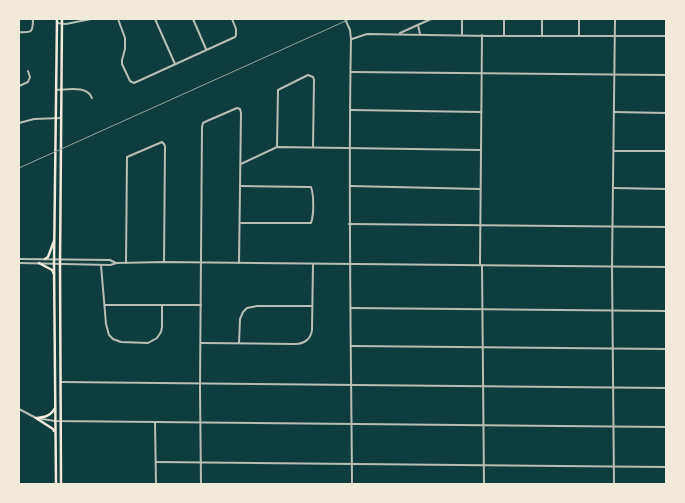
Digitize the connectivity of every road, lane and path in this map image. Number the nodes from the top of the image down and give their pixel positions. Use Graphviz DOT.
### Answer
graph roads {
  1 [pos="33,19"];
  2 [pos="57,19"];
  3 [pos="62,19"];
  4 [pos="91,19"];
  5 [pos="118,19"];
  6 [pos="155,19"];
  7 [pos="193,19"];
  8 [pos="232,19"];
  9 [pos="345,19"];
  10 [pos="431,19"];
  11 [pos="462,19"];
  12 [pos="504,19"];
  13 [pos="542,19"];
  14 [pos="579,19"];
  15 [pos="615,19"];
  16 [pos="57,23"];
  17 [pos="62,24"];
  18 [pos="418,25"];
  19 [pos="19,32"];
  20 [pos="398,34"];
  21 [pos="420,34"];
  22 [pos="462,35"];
  23 [pos="482,35"];
  24 [pos="504,36"];
  25 [pos="542,36"];
  26 [pos="579,36"];
  27 [pos="614,36"];
  28 [pos="666,36"];
  29 [pos="351,39"];
  30 [pos="207,49"];
  31 [pos="175,64"];
  32 [pos="28,71"];
  33 [pos="351,72"];
  34 [pos="482,74"];
  35 [pos="614,74"];
  36 [pos="666,75"];
  37 [pos="19,86"];
  38 [pos="56,90"];
  39 [pos="62,90"];
  40 [pos="92,98"];
  41 [pos="351,110"];
  42 [pos="482,112"];
  43 [pos="614,112"];
  44 [pos="666,113"];
  45 [pos="56,118"];
  46 [pos="62,118"];
  47 [pos="19,123"];
  48 [pos="277,147"];
  49 [pos="313,147"];
  50 [pos="350,148"];
  51 [pos="481,150"];
  52 [pos="614,151"];
  53 [pos="666,151"];
  54 [pos="241,164"];
  55 [pos="240,186"];
  56 [pos="350,186"];
  57 [pos="613,188"];
  58 [pos="481,189"];
  59 [pos="666,189"];
  60 [pos="240,223"];
  61 [pos="349,224"];
  62 [pos="480,225"];
  63 [pos="612,226"];
  64 [pos="666,227"];
  65 [pos="55,240"];
  66 [pos="19,259"];
  67 [pos="45,259"];
  68 [pos="54,259"];
  69 [pos="60,259"];
  70 [pos="164,262"];
  71 [pos="19,263"];
  72 [pos="39,263"];
  73 [pos="117,263"];
  74 [pos="126,263"];
  75 [pos="202,263"];
  76 [pos="239,263"];
  77 [pos="54,264"];
  78 [pos="60,264"];
  79 [pos="313,264"];
  80 [pos="350,264"];
  81 [pos="101,265"];
  82 [pos="481,265"];
  83 [pos="612,267"];
  84 [pos="666,267"];
  85 [pos="54,274"];
  86 [pos="104,305"];
  87 [pos="162,305"];
  88 [pos="202,305"];
  89 [pos="312,306"];
  90 [pos="351,308"];
  91 [pos="482,308"];
  92 [pos="613,310"];
  93 [pos="666,311"];
  94 [pos="201,343"];
  95 [pos="239,343"];
  96 [pos="351,346"];
  97 [pos="482,347"];
  98 [pos="613,349"];
  99 [pos="666,350"];
  100 [pos="61,382"];
  101 [pos="200,383"];
  102 [pos="351,385"];
  103 [pos="483,386"];
  104 [pos="613,387"];
  105 [pos="666,388"];
  106 [pos="56,405"];
  107 [pos="19,409"];
  108 [pos="36,418"];
  109 [pos="61,421"];
  110 [pos="55,422"];
  111 [pos="155,422"];
  112 [pos="201,422"];
  113 [pos="352,424"];
  114 [pos="483,426"];
  115 [pos="613,426"];
  116 [pos="666,426"];
  117 [pos="55,434"];
  118 [pos="156,462"];
  119 [pos="201,462"];
  120 [pos="352,464"];
  121 [pos="484,465"];
  122 [pos="614,466"];
  123 [pos="666,467"];
  124 [pos="56,484"];
  125 [pos="61,484"];
  126 [pos="156,484"];
  127 [pos="201,484"];
  128 [pos="352,484"];
  129 [pos="484,484"];
  130 [pos="614,484"];
  1 -- 19 [label="street"];
  2 -- 16 [label="main road"];
  3 -- 17 [label="main road"];
  4 -- 17 [label="street"];
  5 -- 31 [label="street"];
  6 -- 31 [label="street"];
  7 -- 30 [label="street"];
  8 -- 30 [label="street"];
  9 -- 29 [label="street"];
  10 -- 18 [label="street"];
  11 -- 22 [label="street"];
  12 -- 24 [label="street"];
  13 -- 25 [label="street"];
  14 -- 26 [label="street"];
  15 -- 27 [label="street"];
  16 -- 17 [label="street"];
  16 -- 38 [label="main road"];
  17 -- 39 [label="main road"];
  18 -- 20 [label="street"];
  18 -- 21 [label="street"];
  20 -- 21 [label="street"];
  20 -- 29 [label="street"];
  21 -- 22 [label="street"];
  22 -- 23 [label="street"];
  23 -- 24 [label="street"];
  23 -- 34 [label="street"];
  24 -- 25 [label="street"];
  25 -- 26 [label="street"];
  26 -- 27 [label="street"];
  27 -- 28 [label="street"];
  27 -- 35 [label="street"];
  29 -- 33 [label="street"];
  30 -- 31 [label="street"];
  32 -- 37 [label="street"];
  33 -- 34 [label="street"];
  33 -- 41 [label="street"];
  34 -- 35 [label="street"];
  34 -- 42 [label="street"];
  35 -- 36 [label="street"];
  35 -- 43 [label="street"];
  38 -- 39 [label="street"];
  38 -- 45 [label="main road"];
  39 -- 40 [label="street"];
  39 -- 46 [label="main road"];
  41 -- 42 [label="street"];
  41 -- 50 [label="street"];
  42 -- 51 [label="street"];
  43 -- 44 [label="street"];
  43 -- 52 [label="street"];
  45 -- 46 [label="street"];
  45 -- 47 [label="street"];
  45 -- 65 [label="main road"];
  46 -- 69 [label="main road"];
  48 -- 49 [label="street"];
  48 -- 49 [label="street"];
  48 -- 54 [label="street"];
  49 -- 50 [label="street"];
  50 -- 51 [label="street"];
  50 -- 56 [label="street"];
  51 -- 58 [label="street"];
  52 -- 53 [label="street"];
  52 -- 57 [label="street"];
  54 -- 55 [label="street"];
  54 -- 75 [label="street"];
  55 -- 60 [label="street"];
  55 -- 60 [label="street"];
  56 -- 58 [label="street"];
  56 -- 61 [label="street"];
  57 -- 59 [label="street"];
  57 -- 63 [label="street"];
  58 -- 62 [label="street"];
  60 -- 76 [label="street"];
  61 -- 62 [label="street"];
  61 -- 80 [label="street"];
  62 -- 63 [label="street"];
  62 -- 82 [label="street"];
  63 -- 64 [label="street"];
  63 -- 83 [label="street"];
  65 -- 67 [label="main road"];
  65 -- 68 [label="main road"];
  66 -- 67 [label="street"];
  67 -- 68 [label="street"];
  68 -- 69 [label="street"];
  68 -- 77 [label="main road"];
  69 -- 73 [label="street"];
  69 -- 78 [label="main road"];
  70 -- 74 [label="street"];
  70 -- 74 [label="street"];
  70 -- 75 [label="street"];
  71 -- 72 [label="street"];
  72 -- 77 [label="street"];
  72 -- 85 [label="main road"];
  73 -- 74 [label="street"];
  73 -- 81 [label="street"];
  75 -- 76 [label="street"];
  75 -- 88 [label="street"];
  76 -- 79 [label="street"];
  77 -- 78 [label="street"];
  77 -- 85 [label="main road"];
  78 -- 81 [label="street"];
  78 -- 100 [label="main road"];
  79 -- 80 [label="street"];
  79 -- 89 [label="street"];
  80 -- 82 [label="street"];
  80 -- 90 [label="street"];
  81 -- 86 [label="street"];
  82 -- 83 [label="street"];
  82 -- 91 [label="street"];
  83 -- 84 [label="street"];
  83 -- 92 [label="street"];
  85 -- 106 [label="main road"];
  86 -- 87 [label="street"];
  86 -- 87 [label="street"];
  87 -- 88 [label="street"];
  88 -- 94 [label="street"];
  89 -- 95 [label="street"];
  89 -- 95 [label="street"];
  90 -- 91 [label="street"];
  90 -- 96 [label="street"];
  91 -- 92 [label="street"];
  91 -- 97 [label="street"];
  92 -- 93 [label="street"];
  92 -- 98 [label="street"];
  94 -- 95 [label="street"];
  94 -- 101 [label="street"];
  96 -- 97 [label="street"];
  96 -- 102 [label="street"];
  97 -- 98 [label="street"];
  97 -- 103 [label="street"];
  98 -- 99 [label="street"];
  98 -- 104 [label="street"];
  100 -- 101 [label="street"];
  100 -- 109 [label="main road"];
  101 -- 102 [label="street"];
  101 -- 112 [label="street"];
  102 -- 103 [label="street"];
  102 -- 113 [label="street"];
  103 -- 104 [label="street"];
  103 -- 114 [label="street"];
  104 -- 105 [label="street"];
  104 -- 115 [label="street"];
  106 -- 108 [label="main road"];
  106 -- 110 [label="main road"];
  107 -- 108 [label="street"];
  108 -- 110 [label="street"];
  108 -- 117 [label="main road"];
  109 -- 110 [label="street"];
  109 -- 111 [label="street"];
  109 -- 125 [label="main road"];
  110 -- 117 [label="main road"];
  111 -- 112 [label="street"];
  111 -- 118 [label="street"];
  112 -- 113 [label="street"];
  112 -- 119 [label="street"];
  113 -- 114 [label="street"];
  113 -- 120 [label="street"];
  114 -- 115 [label="street"];
  114 -- 121 [label="street"];
  115 -- 116 [label="street"];
  115 -- 122 [label="street"];
  117 -- 124 [label="main road"];
  118 -- 119 [label="street"];
  118 -- 126 [label="street"];
  119 -- 120 [label="street"];
  119 -- 127 [label="street"];
  120 -- 121 [label="street"];
  120 -- 128 [label="street"];
  121 -- 122 [label="street"];
  121 -- 129 [label="street"];
  122 -- 123 [label="street"];
  122 -- 130 [label="street"];
}
